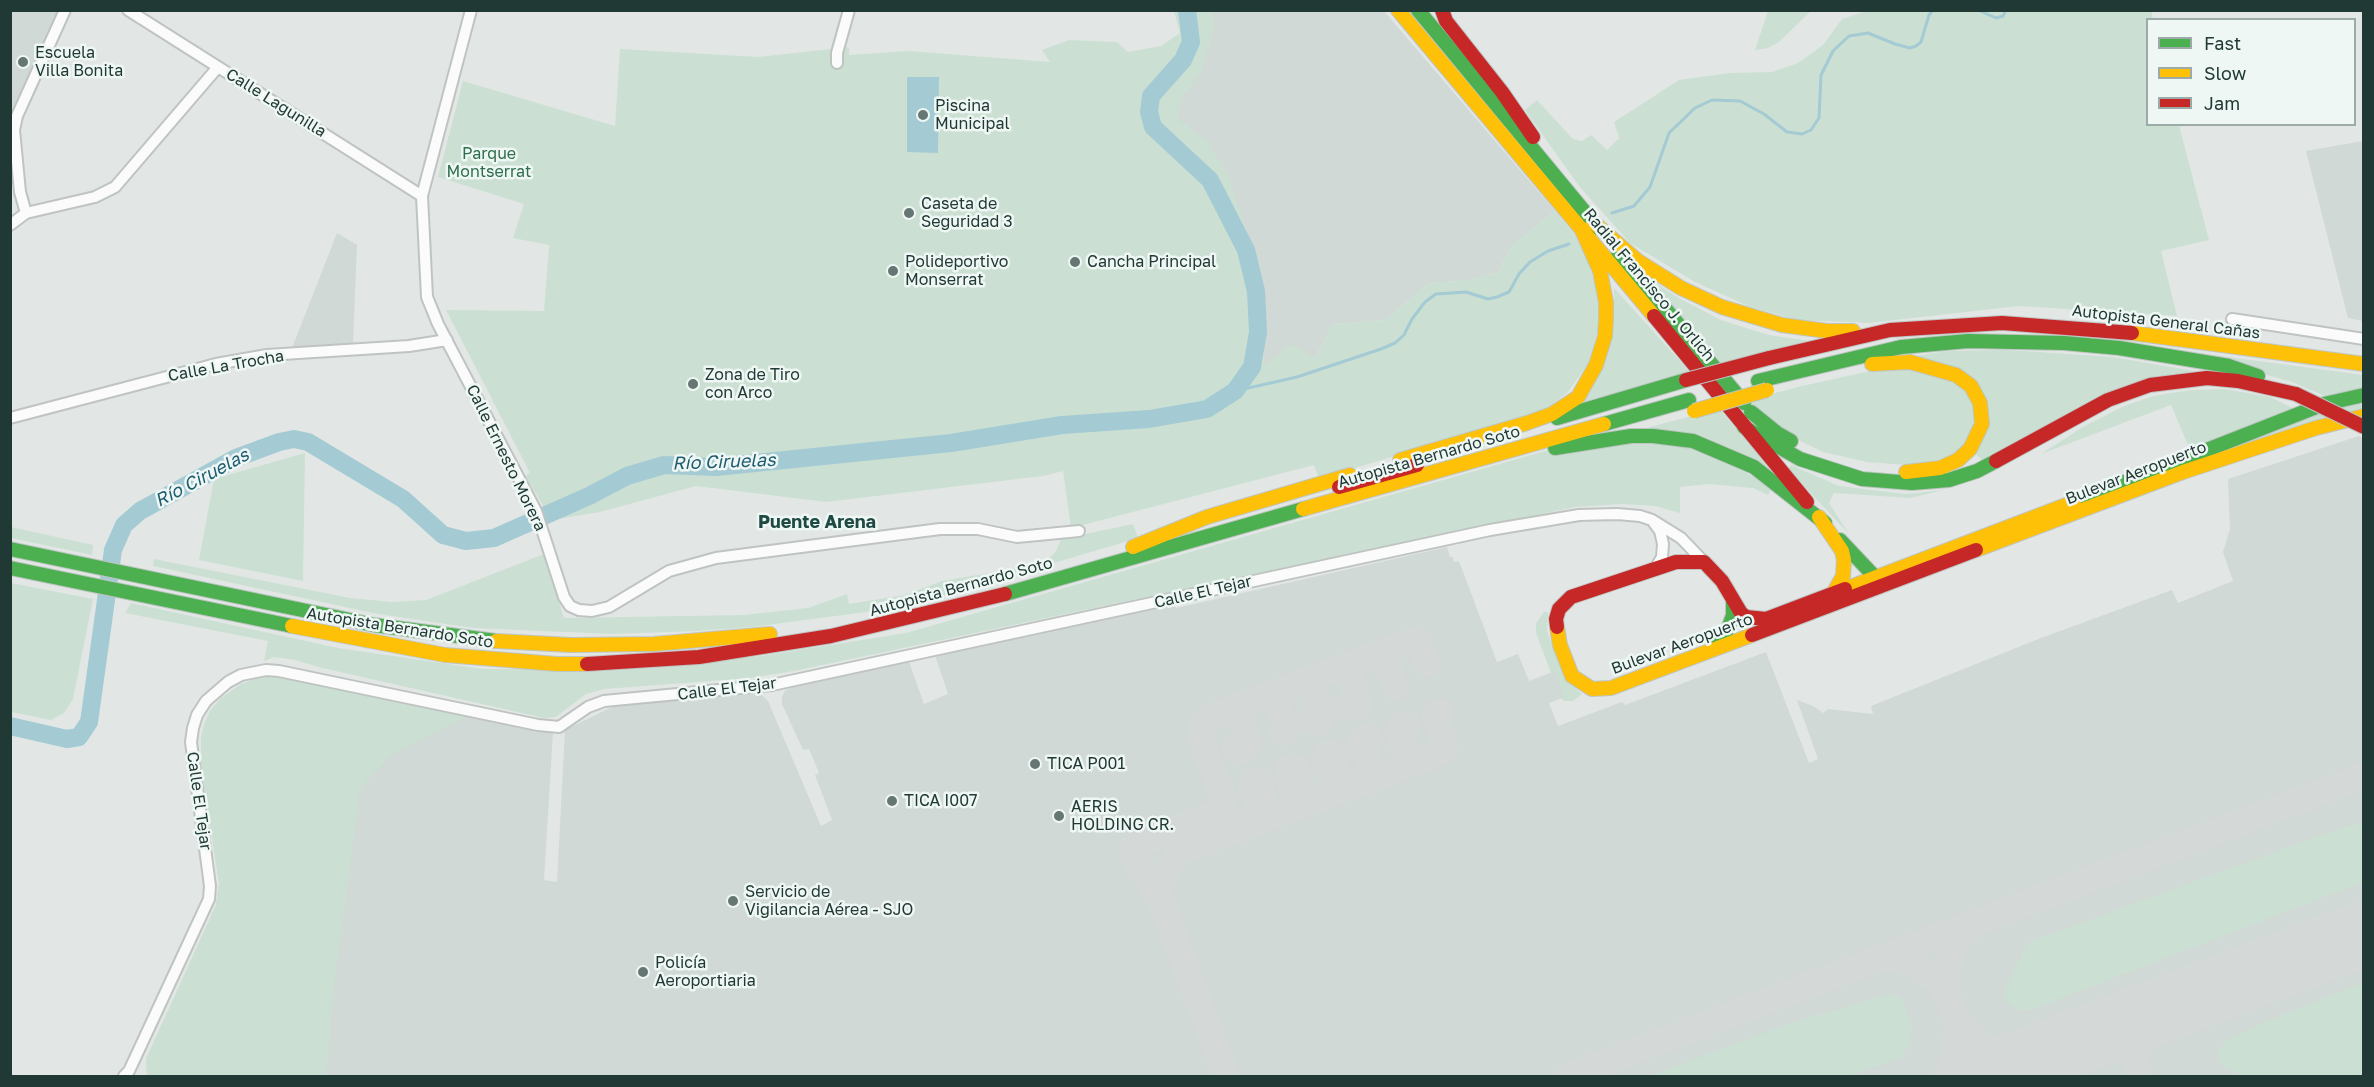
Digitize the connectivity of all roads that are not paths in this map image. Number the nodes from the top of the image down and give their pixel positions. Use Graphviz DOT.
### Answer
graph roads {
  1 [pos="65,10"];
  2 [pos="128,10"];
  3 [pos="471,10"];
  4 [pos="849,10"];
  5 [pos="1398,10"];
  6 [pos="1418,10"];
  7 [pos="1442,10"];
  8 [pos="837,63"];
  9 [pos="218,67"];
  10 [pos="423,196"];
  11 [pos="1578,204"];
  12 [pos="26,213"];
  13 [pos="10,225"];
  14 [pos="1587,225"];
  15 [pos="2232,319"];
  16 [pos="1965,326"];
  17 [pos="1890,330"];
  18 [pos="2364,339"];
  19 [pos="447,340"];
  20 [pos="1968,341"];
  21 [pos="1901,347"];
  22 [pos="1924,351"];
  23 [pos="1872,364"];
  24 [pos="2364,364"];
  25 [pos="1759,381"];
  26 [pos="2296,394"];
  27 [pos="2364,395"];
  28 [pos="1689,396"];
  29 [pos="2364,416"];
  30 [pos="10,418"];
  31 [pos="1744,427"];
  32 [pos="2364,427"];
  33 [pos="1548,450"];
  34 [pos="1395,478"];
  35 [pos="1652,520"];
  36 [pos="1825,523"];
  37 [pos="1079,531"];
  38 [pos="1133,547"];
  39 [pos="10,549"];
  40 [pos="1704,562"];
  41 [pos="10,568"];
  42 [pos="1655,569"];
  43 [pos="1875,577"];
  44 [pos="1834,592"];
  45 [pos="1733,600"];
  46 [pos="1708,652"];
  47 [pos="124,1077"];
  1 -- 12 [label="street"];
  2 -- 9 [label="street, Calle Lagunilla"];
  3 -- 10 [label="street, Calle Ernesto Morera"];
  4 -- 8 [label="street"];
  5 -- 14 [label="main road, Radial Francisco J. Orlich"];
  6 -- 11 [label="main road, Radial Francisco J. Orlich"];
  7 -- 11 [label="main road"];
  9 -- 10 [label="street, Calle Lagunilla"];
  9 -- 12 [label="street"];
  10 -- 19 [label="street, Calle Ernesto Morera"];
  11 -- 14 [label="main road, Radial Francisco J. Orlich"];
  12 -- 13 [label="street"];
  14 -- 17 [label="main road"];
  14 -- 23 [label="main road, Radial Francisco J. Orlich"];
  14 -- 31 [label="main road, Radial Francisco J. Orlich"];
  14 -- 38 [label="main road"];
  15 -- 18 [label="street"];
  16 -- 17 [label="main road, Autopista Bernardo Soto"];
  16 -- 24 [label="main road, Autopista General Cañas"];
  16 -- 25 [label="main road, Autopista Bernardo Soto"];
  17 -- 28 [label="main road, Autopista Bernardo Soto, bridge"];
  19 -- 30 [label="street, Calle La Trocha"];
  19 -- 37 [label="street, Calle Ernesto Morera"];
  20 -- 21 [label="main road, Autopista General Cañas"];
  20 -- 22 [label="main road, Autopista General Cañas"];
  20 -- 26 [label="main road, Autopista General Cañas"];
  21 -- 25 [label="main road, Autopista Bernardo Soto"];
  22 -- 23 [label="main road, Autopista Bernardo Soto"];
  23 -- 25 [label="main road, Autopista Bernardo Soto"];
  25 -- 28 [label="main road, Autopista Bernardo Soto"];
  25 -- 28 [label="main road, Autopista Bernardo Soto, bridge"];
  26 -- 31 [label="main road"];
  26 -- 32 [label="main road, Autopista General Cañas, bridge"];
  27 -- 43 [label="main road, Bulevar Aeropuerto"];
  28 -- 33 [label="main road, Autopista Bernardo Soto"];
  28 -- 34 [label="main road, Autopista Bernardo Soto"];
  29 -- 46 [label="main road, Bulevar Aeropuerto"];
  31 -- 36 [label="main road, Radial Francisco J. Orlich"];
  33 -- 34 [label="main road"];
  33 -- 36 [label="main road"];
  34 -- 38 [label="main road, Autopista Bernardo Soto"];
  34 -- 41 [label="main road, Autopista Bernardo Soto"];
  35 -- 40 [label="street, Calle El Tejar"];
  35 -- 42 [label="street"];
  35 -- 47 [label="street, Calle El Tejar"];
  36 -- 43 [label="main road"];
  36 -- 44 [label="main road, Radial Francisco J. Orlich"];
  38 -- 39 [label="main road, Autopista Bernardo Soto"];
  40 -- 42 [label="main road, Bulevar Aeropuerto"];
  40 -- 45 [label="main road, Bulevar Aeropuerto"];
  42 -- 46 [label="main road, Bulevar Aeropuerto"];
  43 -- 44 [label="main road, Bulevar Aeropuerto"];
  44 -- 45 [label="main road, Bulevar Aeropuerto"];
  45 -- 46 [label="main road"];
}
